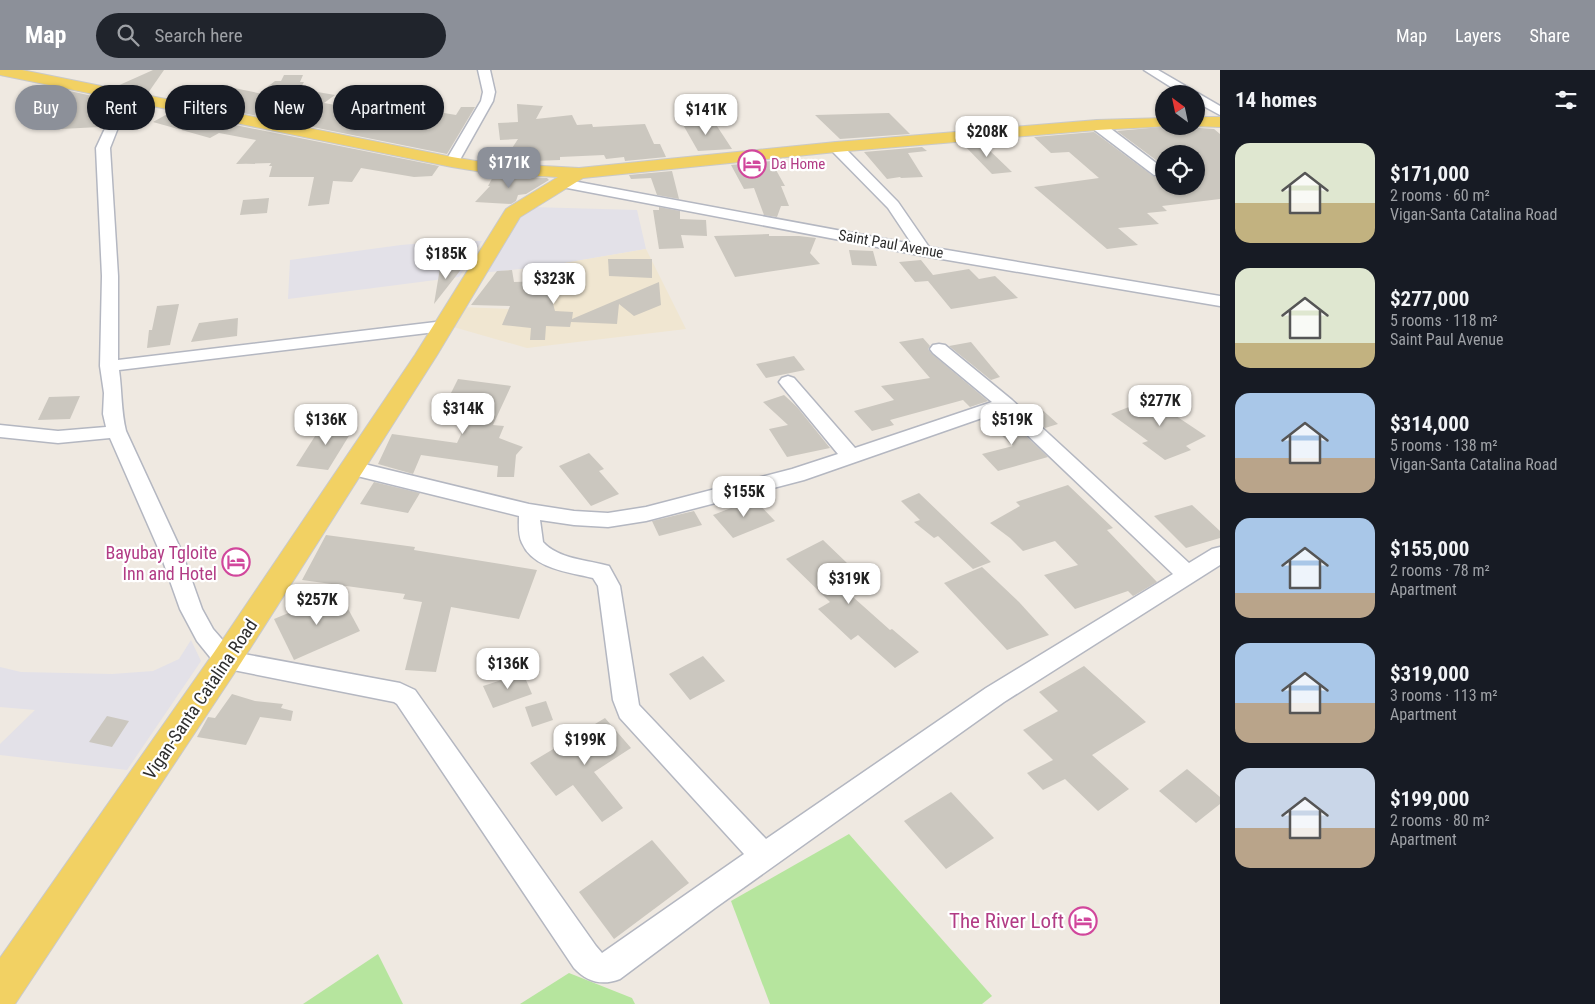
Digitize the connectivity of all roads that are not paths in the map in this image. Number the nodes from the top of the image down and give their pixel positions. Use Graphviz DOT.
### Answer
graph roads {
  1 [pos="0,70"];
  2 [pos="484,70"];
  3 [pos="1150,70"];
  4 [pos="1176,85"];
  5 [pos="87,87"];
  6 [pos="155,101"];
  7 [pos="1205,102"];
  8 [pos="1219,112"];
  9 [pos="1205,118"];
  10 [pos="1155,123"];
  11 [pos="1097,125"];
  12 [pos="110,130"];
  13 [pos="836,147"];
  14 [pos="452,162"];
  15 [pos="1155,169"];
  16 [pos="570,178"];
  17 [pos="924,251"];
  18 [pos="1220,301"];
  19 [pos="444,326"];
  20 [pos="939,348"];
  21 [pos="109,366"];
  22 [pos="788,382"];
  23 [pos="1005,404"];
  24 [pos="0,431"];
  25 [pos="116,431"];
  26 [pos="851,456"];
  27 [pos="352,468"];
  28 [pos="529,510"];
  29 [pos="1220,555"];
  30 [pos="1188,574"];
  31 [pos="226,660"];
  32 [pos="764,856"];
  33 [pos="0,992"];
  1 -- 5 [label="main road"];
  2 -- 14 [label="street"];
  3 -- 4 [label="street"];
  6 -- 14 [label="main road"];
  7 -- 8 [label="street"];
  8 -- 9 [label="main road"];
  10 -- 11 [label="main road"];
  11 -- 13 [label="main road"];
  11 -- 15 [label="street"];
  12 -- 21 [label="street"];
  13 -- 16 [label="main road"];
  13 -- 17 [label="street"];
  14 -- 16 [label="main road"];
  16 -- 17 [label="street, Saint Paul Avenue"];
  16 -- 19 [label="main road, Vigan-Santa Catalina Road"];
  17 -- 18 [label="street, Saint Paul Avenue"];
  19 -- 21 [label="street"];
  19 -- 27 [label="main road, Vigan-Santa Catalina Road"];
  20 -- 23 [label="street"];
  21 -- 25 [label="street"];
  22 -- 26 [label="street"];
  23 -- 26 [label="street"];
  23 -- 30 [label="street"];
  24 -- 25 [label="street"];
  25 -- 31 [label="street"];
  26 -- 28 [label="street"];
  27 -- 28 [label="street"];
  27 -- 31 [label="main road, Vigan-Santa Catalina Road"];
  28 -- 32 [label="street"];
  29 -- 30 [label="street"];
  30 -- 32 [label="street"];
  31 -- 32 [label="street"];
  31 -- 33 [label="main road, Vigan-Santa Catalina Road"];
}
